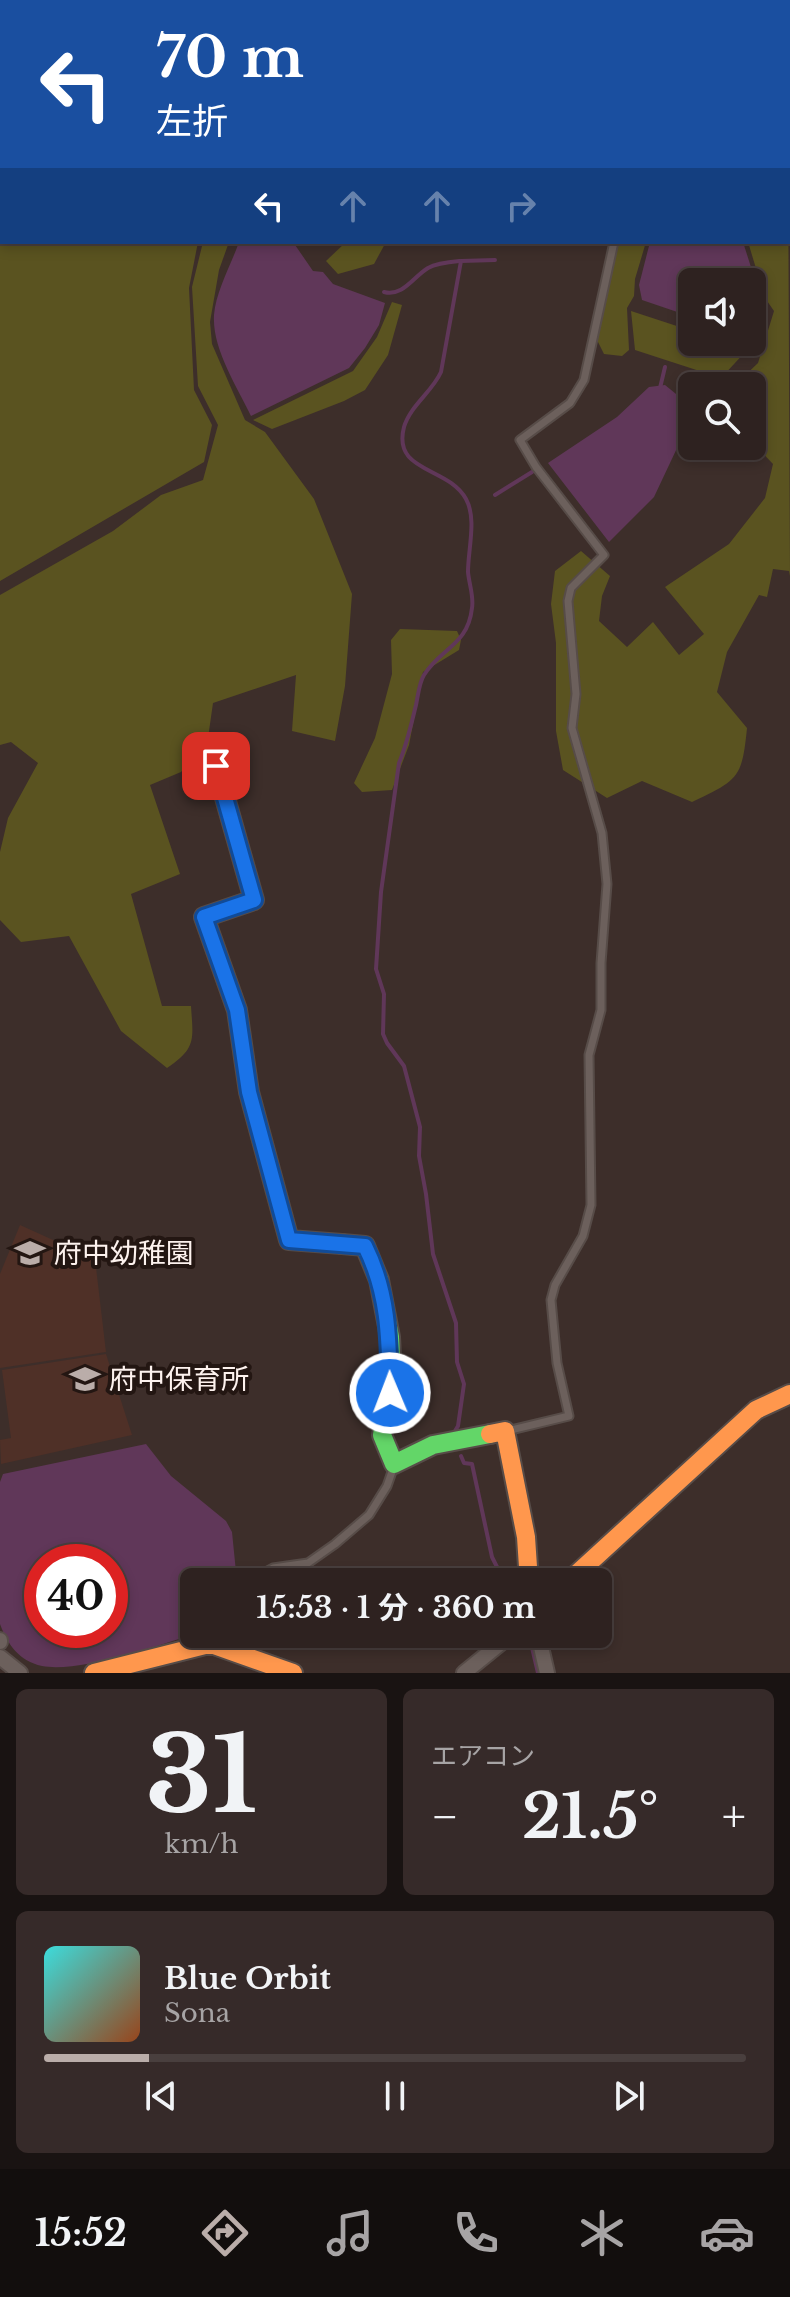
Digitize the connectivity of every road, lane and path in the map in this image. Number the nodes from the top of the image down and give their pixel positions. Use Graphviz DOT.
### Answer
graph roads {
  1 [pos="614,244"];
  2 [pos="216,766"];
  3 [pos="790,1394"];
  4 [pos="505,1431"];
  5 [pos="394,1464"];
  6 [pos="273,1568"];
  7 [pos="528,1568"];
  8 [pos="583,1568"];
  9 [pos="180,1648"];
  10 [pos="222,1648"];
  11 [pos="495,1648"];
  12 [pos="541,1648"];
  13 [pos="0,1657"];
  14 [pos="20,1673"];
  15 [pos="94,1673"];
  16 [pos="293,1673"];
  17 [pos="464,1673"];
  18 [pos="547,1673"];
  1 -- 4 [label="lane"];
  2 -- 5 [label="street"];
  3 -- 8 [label="street"];
  4 -- 5 [label="street"];
  4 -- 7 [label="street"];
  5 -- 6 [label="lane"];
  9 -- 15 [label="street"];
  10 -- 16 [label="street"];
  11 -- 17 [label="street"];
  12 -- 18 [label="street"];
  13 -- 14 [label="street"];
}
